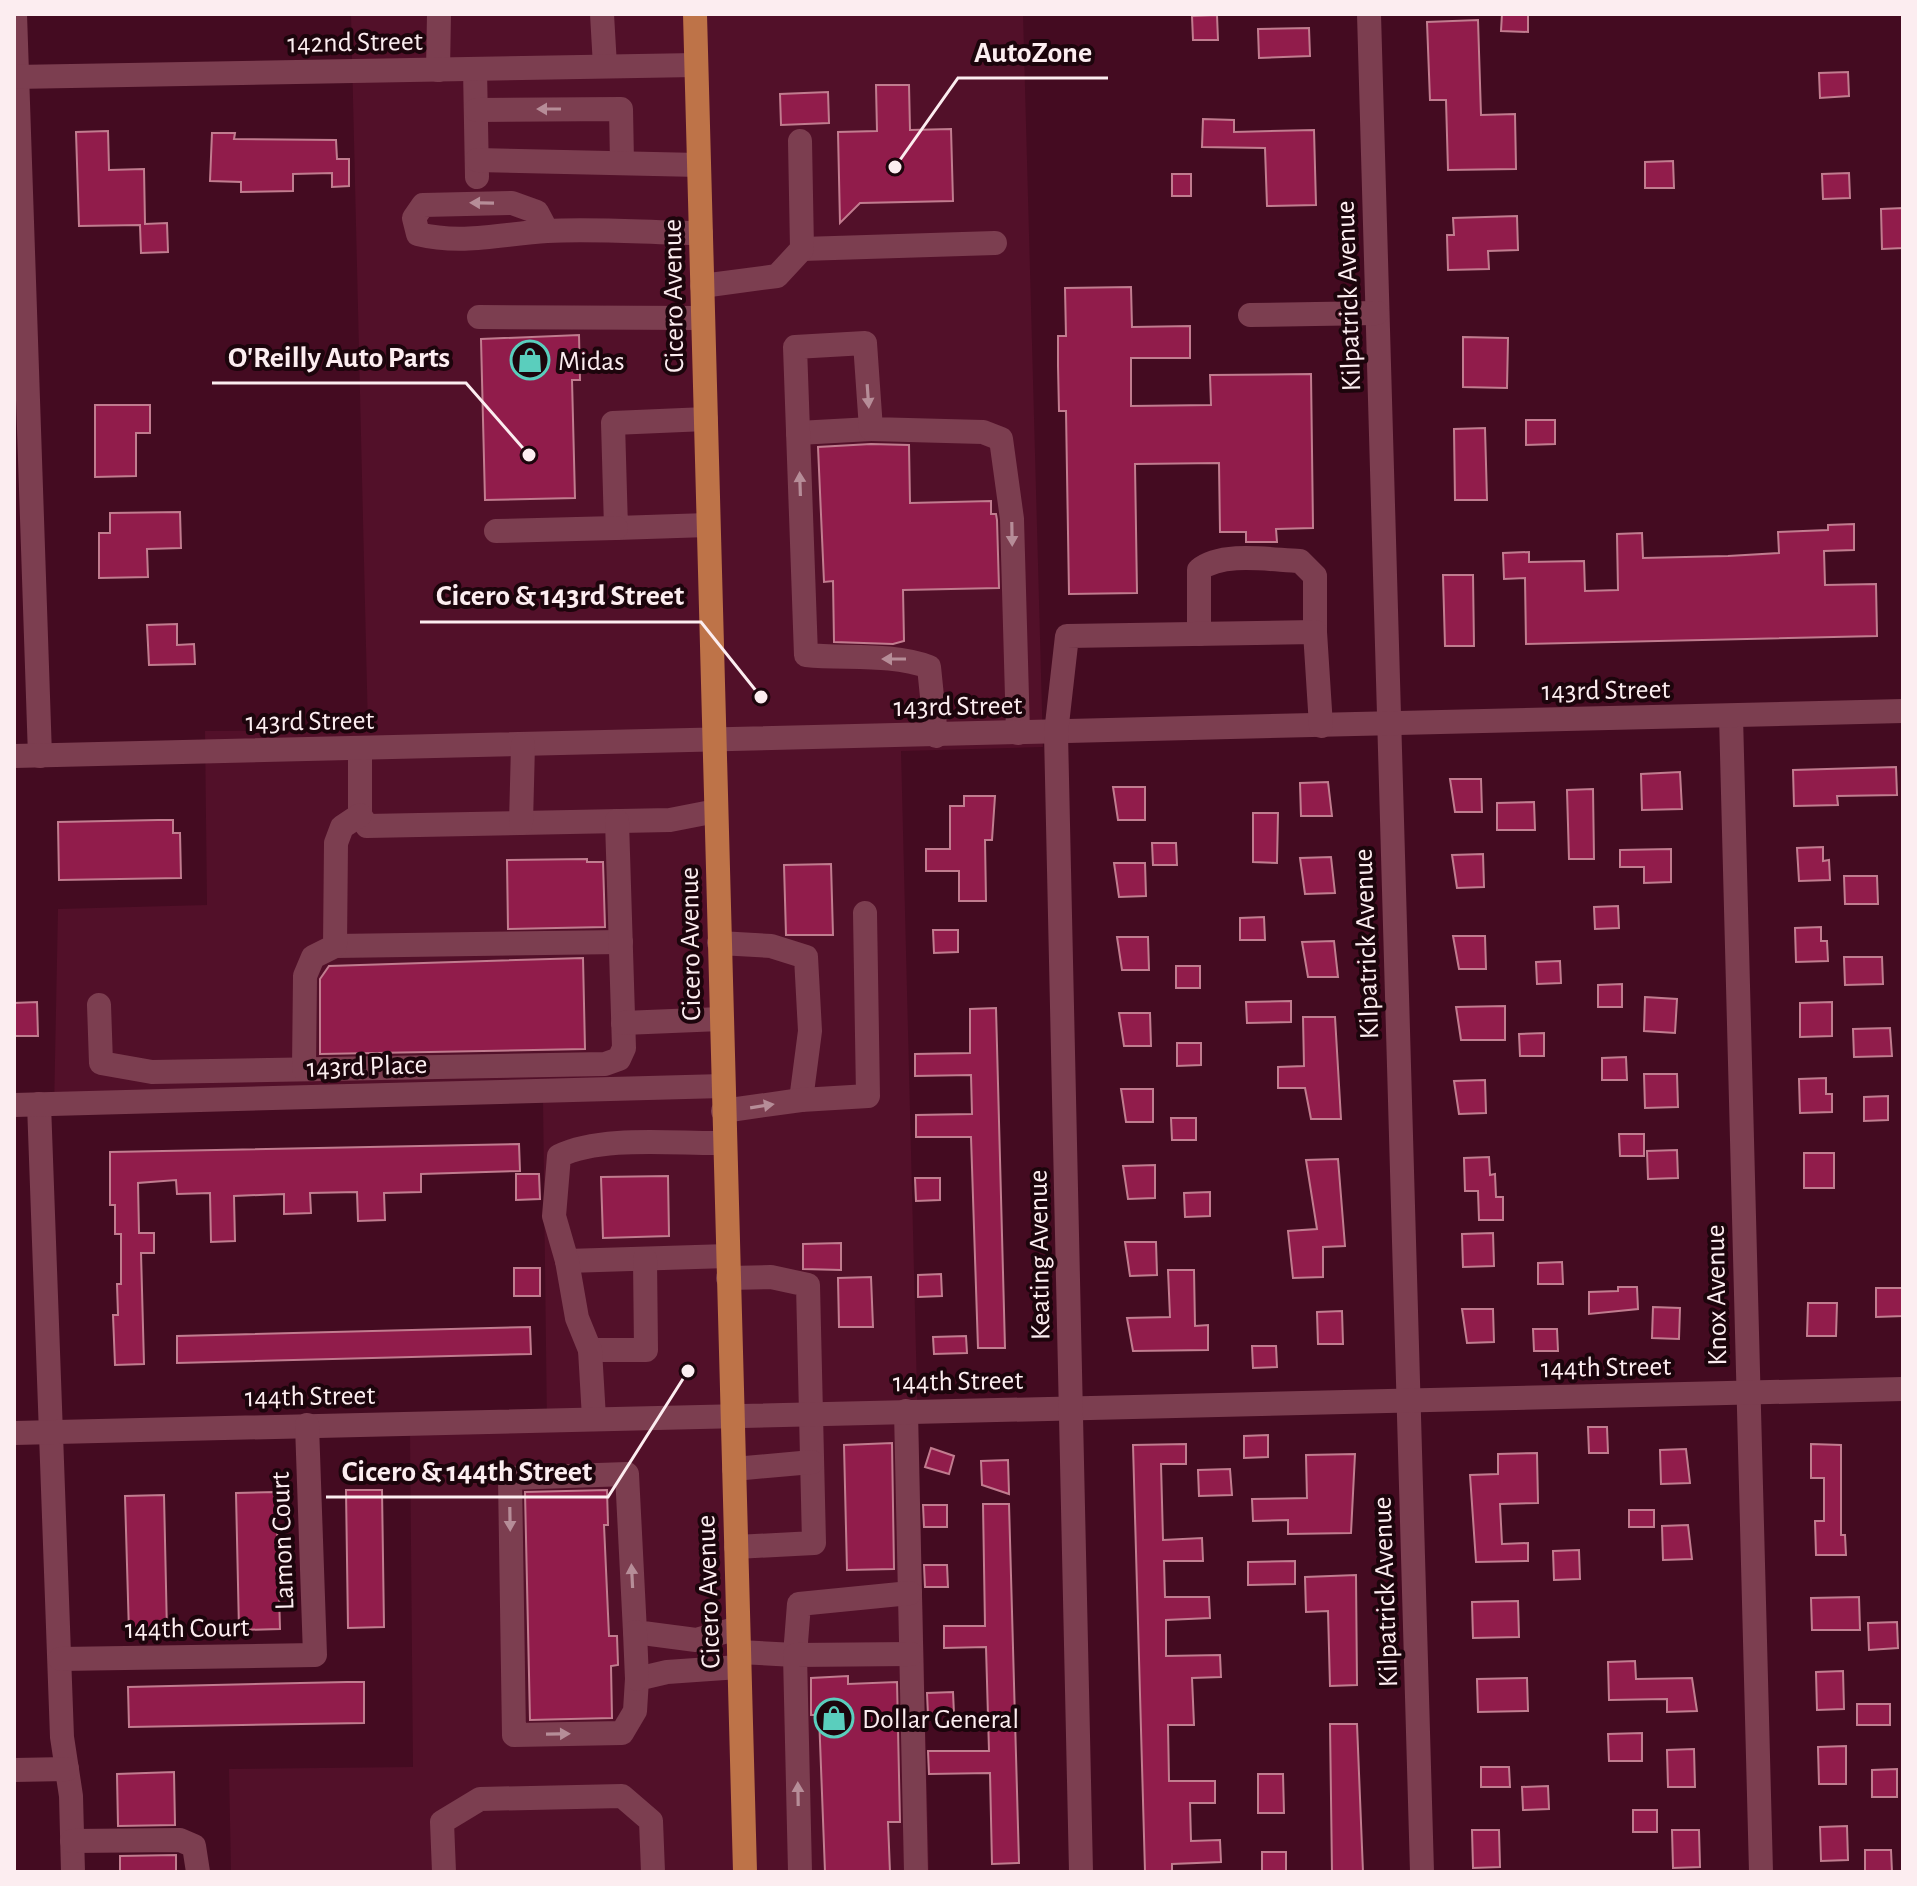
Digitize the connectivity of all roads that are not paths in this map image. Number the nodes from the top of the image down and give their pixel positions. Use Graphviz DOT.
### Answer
graph roads {
  1 [pos="15,14"];
  2 [pos="439,14"];
  3 [pos="602,14"];
  4 [pos="695,14"];
  5 [pos="1369,14"];
  6 [pos="696,65"];
  7 [pos="605,66"];
  8 [pos="475,69"];
  9 [pos="438,70"];
  10 [pos="15,77"];
  11 [pos="476,110"];
  12 [pos="800,141"];
  13 [pos="622,162"];
  14 [pos="699,165"];
  15 [pos="547,231"];
  16 [pos="701,233"];
  17 [pos="995,243"];
  18 [pos="802,249"];
  19 [pos="702,286"];
  20 [pos="1377,313"];
  21 [pos="1250,315"];
  22 [pos="479,317"];
  23 [pos="703,318"];
  24 [pos="706,419"];
  25 [pos="871,429"];
  26 [pos="798,433"];
  27 [pos="708,525"];
  28 [pos="616,528"];
  29 [pos="496,531"];
  30 [pos="1315,632"];
  31 [pos="1199,634"];
  32 [pos="1903,711"];
  33 [pos="1731,716"];
  34 [pos="1389,724"];
  35 [pos="1321,726"];
  36 [pos="1018,733"];
  37 [pos="1056,733"];
  38 [pos="936,736"];
  39 [pos="714,741"];
  40 [pos="523,745"];
  41 [pos="360,749"];
  42 [pos="14,756"];
  43 [pos="40,756"];
  44 [pos="716,811"];
  45 [pos="360,815"];
  46 [pos="617,821"];
  47 [pos="521,823"];
  48 [pos="865,913"];
  49 [pos="621,942"];
  50 [pos="719,943"];
  51 [pos="335,946"];
  52 [pos="99,1005"];
  53 [pos="721,1019"];
  54 [pos="623,1023"];
  55 [pos="304,1069"];
  56 [pos="723,1086"];
  57 [pos="801,1100"];
  58 [pos="39,1104"];
  59 [pos="14,1105"];
  60 [pos="723,1111"];
  61 [pos="724,1143"];
  62 [pos="645,1259"];
  63 [pos="567,1261"];
  64 [pos="728,1267"];
  65 [pos="590,1350"];
  66 [pos="1903,1389"];
  67 [pos="1748,1393"];
  68 [pos="1408,1401"];
  69 [pos="1071,1408"];
  70 [pos="906,1411"];
  71 [pos="811,1412"];
  72 [pos="732,1414"];
  73 [pos="594,1418"];
  74 [pos="307,1425"];
  75 [pos="51,1432"];
  76 [pos="14,1433"];
  77 [pos="812,1462"];
  78 [pos="734,1469"];
  79 [pos="736,1547"];
  80 [pos="910,1593"];
  81 [pos="738,1628"];
  82 [pos="635,1632"];
  83 [pos="911,1654"];
  84 [pos="315,1655"];
  85 [pos="795,1655"];
  86 [pos="60,1659"];
  87 [pos="739,1660"];
  88 [pos="637,1679"];
  89 [pos="67,1769"];
  90 [pos="14,1770"];
  91 [pos="72,1841"];
  92 [pos="73,1872"];
  93 [pos="198,1872"];
  94 [pos="444,1872"];
  95 [pos="653,1872"];
  96 [pos="745,1872"];
  97 [pos="800,1872"];
  98 [pos="916,1872"];
  99 [pos="1081,1872"];
  100 [pos="1422,1872"];
  101 [pos="1761,1872"];
  1 -- 10 [label="street"];
  2 -- 9 [label="street"];
  3 -- 7 [label="street"];
  4 -- 6 [label="main road, Cicero Avenue"];
  5 -- 20 [label="street, Kilpatrick Avenue"];
  6 -- 7 [label="street, 142nd Street"];
  6 -- 14 [label="main road, Cicero Avenue"];
  7 -- 8 [label="street, 142nd Street"];
  8 -- 9 [label="street, 142nd Street"];
  8 -- 11 [label="street"];
  9 -- 10 [label="street, 142nd Street"];
  10 -- 43 [label="street"];
  13 -- 11 [label="street, one-way"];
  11 -- 13 [label="street, one-way"];
  12 -- 18 [label="street"];
  13 -- 14 [label="street"];
  14 -- 16 [label="main road, Cicero Avenue"];
  15 -- 16 [label="street"];
  16 -- 19 [label="main road, Cicero Avenue"];
  17 -- 18 [label="street"];
  18 -- 19 [label="street"];
  19 -- 23 [label="main road, Cicero Avenue"];
  20 -- 21 [label="street"];
  20 -- 34 [label="street, Kilpatrick Avenue"];
  22 -- 23 [label="street"];
  23 -- 24 [label="main road, Cicero Avenue"];
  24 -- 27 [label="main road, Cicero Avenue"];
  24 -- 28 [label="street"];
  25 -- 26 [label="street"];
  26 -- 25 [label="street, one-way"];
  25 -- 36 [label="street, one-way"];
  38 -- 26 [label="street, one-way"];
  27 -- 28 [label="street"];
  27 -- 39 [label="main road, Cicero Avenue"];
  28 -- 29 [label="street"];
  30 -- 31 [label="street"];
  30 -- 31 [label="street"];
  30 -- 35 [label="street"];
  31 -- 37 [label="street, Keating Avenue"];
  32 -- 33 [label="street, 143rd Street"];
  33 -- 34 [label="street, 143rd Street"];
  33 -- 67 [label="street, Knox Avenue"];
  34 -- 35 [label="street, 143rd Street"];
  34 -- 68 [label="street, Kilpatrick Avenue"];
  35 -- 37 [label="street, 143rd Street"];
  36 -- 37 [label="street, 143rd Street"];
  36 -- 38 [label="street, 143rd Street"];
  37 -- 69 [label="street, Keating Avenue"];
  38 -- 39 [label="street, 143rd Street"];
  39 -- 40 [label="street, 143rd Street"];
  39 -- 44 [label="main road, Cicero Avenue"];
  40 -- 41 [label="street, 143rd Street"];
  40 -- 47 [label="street"];
  41 -- 43 [label="street, 143rd Street"];
  41 -- 45 [label="street"];
  42 -- 43 [label="street, 143rd Street"];
  44 -- 46 [label="street"];
  44 -- 50 [label="main road, Cicero Avenue"];
  45 -- 47 [label="street"];
  45 -- 51 [label="street"];
  46 -- 47 [label="street"];
  46 -- 49 [label="street"];
  48 -- 57 [label="street"];
  49 -- 51 [label="street"];
  49 -- 54 [label="street"];
  50 -- 53 [label="main road, Cicero Avenue"];
  50 -- 57 [label="street"];
  51 -- 55 [label="street"];
  52 -- 55 [label="street"];
  53 -- 54 [label="street"];
  53 -- 56 [label="main road, Cicero Avenue"];
  54 -- 55 [label="street"];
  56 -- 58 [label="street, 143rd Place"];
  56 -- 60 [label="main road, Cicero Avenue"];
  60 -- 57 [label="street, one-way"];
  58 -- 59 [label="street, 143rd Place"];
  58 -- 75 [label="street"];
  60 -- 61 [label="main road, Cicero Avenue"];
  61 -- 63 [label="street"];
  61 -- 64 [label="main road, Cicero Avenue"];
  62 -- 63 [label="street"];
  62 -- 64 [label="street"];
  62 -- 65 [label="street"];
  63 -- 65 [label="street"];
  64 -- 71 [label="street"];
  64 -- 72 [label="main road, Cicero Avenue"];
  65 -- 73 [label="street"];
  66 -- 67 [label="street, 144th Street"];
  67 -- 68 [label="street, 144th Street"];
  67 -- 101 [label="street, Knox Avenue"];
  68 -- 69 [label="street, 144th Street"];
  68 -- 100 [label="street, Kilpatrick Avenue"];
  69 -- 70 [label="street, 144th Street"];
  69 -- 99 [label="street, Keating Avenue"];
  70 -- 71 [label="street, 144th Street"];
  70 -- 80 [label="street"];
  71 -- 72 [label="street, 144th Street"];
  71 -- 77 [label="street"];
  72 -- 73 [label="street, 144th Street"];
  72 -- 78 [label="main road, Cicero Avenue"];
  73 -- 74 [label="street, 144th Street"];
  74 -- 75 [label="street, 144th Street"];
  74 -- 84 [label="street, Lamon Court"];
  75 -- 76 [label="street, 144th Street"];
  75 -- 86 [label="street"];
  77 -- 78 [label="street"];
  77 -- 79 [label="street"];
  78 -- 79 [label="main road, Cicero Avenue"];
  79 -- 81 [label="main road, Cicero Avenue"];
  80 -- 83 [label="street"];
  80 -- 85 [label="street"];
  81 -- 82 [label="street"];
  81 -- 87 [label="main road, Cicero Avenue"];
  82 -- 88 [label="street"];
  82 -- 88 [label="street, one-way"];
  83 -- 85 [label="street"];
  83 -- 98 [label="street"];
  84 -- 86 [label="street, 144th Court"];
  85 -- 87 [label="street"];
  97 -- 85 [label="street, one-way"];
  86 -- 89 [label="street"];
  87 -- 88 [label="street"];
  87 -- 96 [label="main road, Cicero Avenue"];
  89 -- 90 [label="street"];
  89 -- 91 [label="street"];
  91 -- 92 [label="street"];
  91 -- 93 [label="street"];
  94 -- 95 [label="street"];
}
